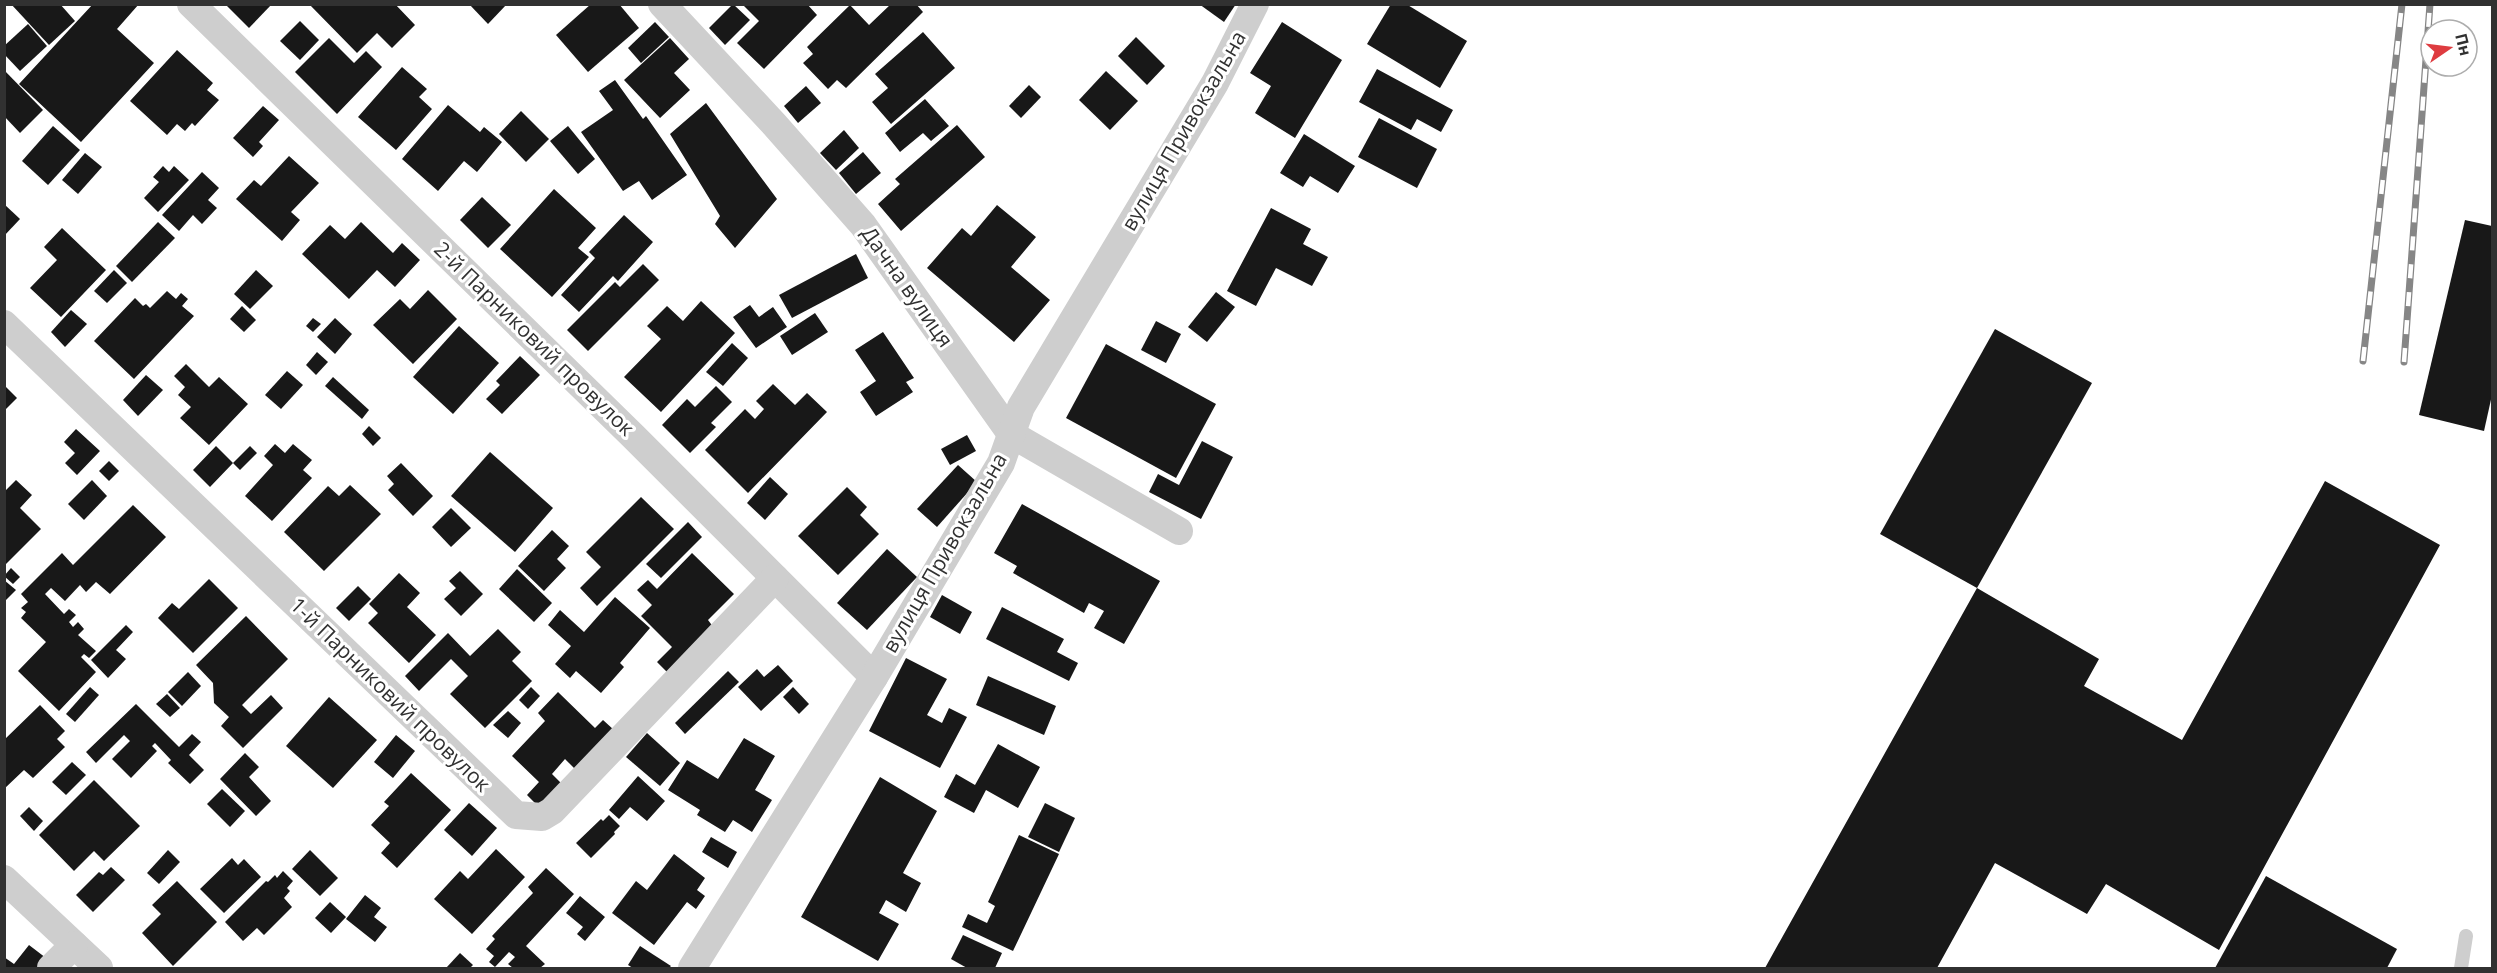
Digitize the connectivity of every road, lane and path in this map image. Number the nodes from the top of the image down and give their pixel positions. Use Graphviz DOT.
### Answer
graph roads {
  1 [pos="191,4"];
  2 [pos="662,4"];
  3 [pos="1254,4"];
  4 [pos="4,324"];
  5 [pos="1011,434"];
  6 [pos="1179,531"];
  7 [pos="775,578"];
  8 [pos="874,677"];
  9 [pos="4,879"];
  10 [pos="2466,936"];
  11 [pos="74,945"];
  12 [pos="51,969"];
  13 [pos="99,969"];
  14 [pos="692,969"];
  15 [pos="2461,969"];
  1 -- 7 [label="street, 2-й Парниковий провулок"];
  2 -- 5 [label="street, Дачна вулиця"];
  3 -- 5 [label="street, вулиця Привокзальна"];
  4 -- 7 [label="street, 1-й Парниковий провулок"];
  5 -- 6 [label="street, Дачна вулиця"];
  5 -- 8 [label="street, вулиця Привокзальна"];
  7 -- 8 [label="street, 2-й Парниковий провулок"];
  8 -- 14 [label="street, вулиця Привокзальна"];
  9 -- 11 [label="street"];
  10 -- 15 [label="lane"];
  11 -- 12 [label="street"];
  11 -- 13 [label="street"];
}
